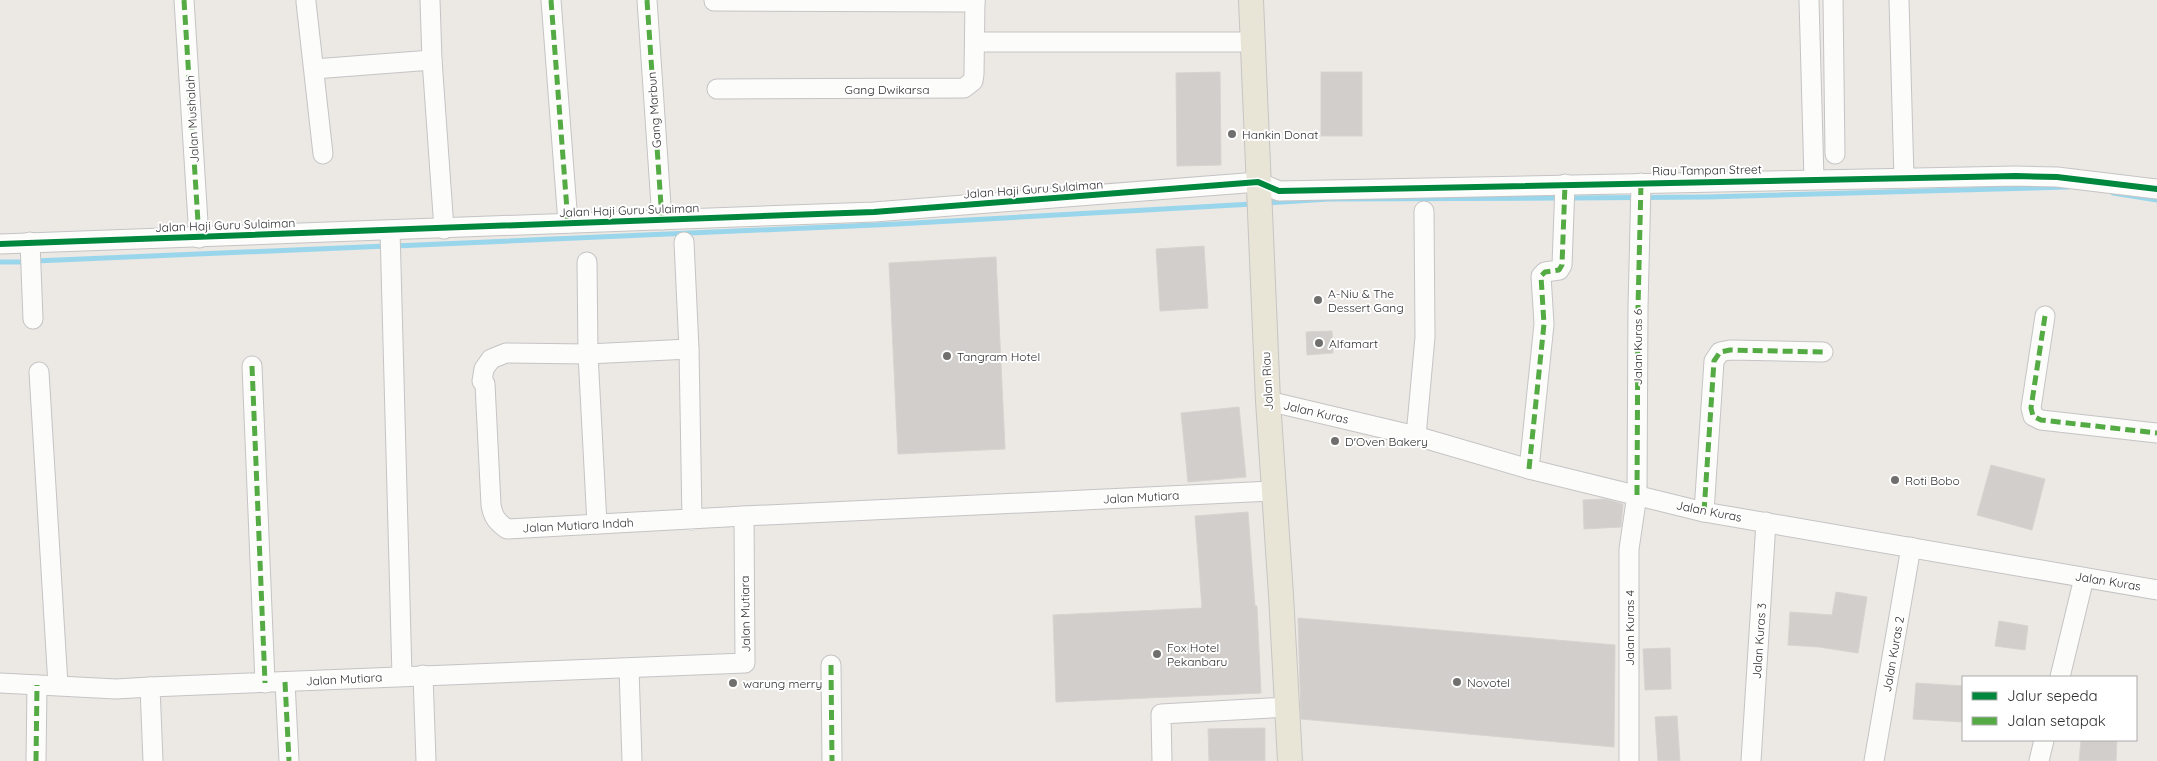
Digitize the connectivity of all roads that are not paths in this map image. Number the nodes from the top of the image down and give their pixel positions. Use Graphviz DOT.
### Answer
graph roads {
  1 [pos="184,0"];
  2 [pos="430,0"];
  3 [pos="551,0"];
  4 [pos="648,0"];
  5 [pos="1251,0"];
  6 [pos="1809,0"];
  7 [pos="1833,0"];
  8 [pos="1899,0"];
  9 [pos="975,1"];
  10 [pos="306,2"];
  11 [pos="714,2"];
  12 [pos="975,42"];
  13 [pos="1253,42"];
  14 [pos="432,60"];
  15 [pos="314,69"];
  16 [pos="718,89"];
  17 [pos="323,154"];
  18 [pos="1835,154"];
  19 [pos="1904,178"];
  20 [pos="1814,179"];
  21 [pos="2157,189"];
  22 [pos="1641,191"];
  23 [pos="1565,193"];
  24 [pos="1259,194"];
  25 [pos="1424,211"];
  26 [pos="662,220"];
  27 [pos="568,223"];
  28 [pos="444,229"];
  29 [pos="390,230"];
  30 [pos="199,238"];
  31 [pos="30,242"];
  32 [pos="684,242"];
  33 [pos="0,244"];
  34 [pos="587,262"];
  35 [pos="2045,316"];
  36 [pos="33,318"];
  37 [pos="689,350"];
  38 [pos="1823,352"];
  39 [pos="588,354"];
  40 [pos="252,366"];
  41 [pos="39,372"];
  42 [pos="1268,401"];
  43 [pos="2157,433"];
  44 [pos="1416,436"];
  45 [pos="1529,469"];
  46 [pos="1274,491"];
  47 [pos="1637,495"];
  48 [pos="1704,512"];
  49 [pos="744,516"];
  50 [pos="692,520"];
  51 [pos="1766,522"];
  52 [pos="597,524"];
  53 [pos="1911,547"];
  54 [pos="2084,578"];
  55 [pos="2157,590"];
  56 [pos="831,666"];
  57 [pos="629,668"];
  58 [pos="423,675"];
  59 [pos="402,676"];
  60 [pos="2060,676"];
  61 [pos="285,682"];
  62 [pos="0,683"];
  63 [pos="265,683"];
  64 [pos="38,685"];
  65 [pos="58,686"];
  66 [pos="150,687"];
  67 [pos="1288,707"];
  68 [pos="2044,741"];
  69 [pos="36,761"];
  70 [pos="153,761"];
  71 [pos="289,761"];
  72 [pos="426,761"];
  73 [pos="632,761"];
  74 [pos="832,761"];
  75 [pos="1162,761"];
  76 [pos="1290,761"];
  77 [pos="1629,761"];
  78 [pos="1751,761"];
  79 [pos="1874,761"];
  80 [pos="2039,761"];
  1 -- 30 [label="street, Jalan Mushalah"];
  2 -- 14 [label="street"];
  3 -- 27 [label="street"];
  4 -- 26 [label="street, Gang Marbun"];
  5 -- 13 [label="main road, Jalan Riau"];
  6 -- 20 [label="street"];
  7 -- 18 [label="street"];
  8 -- 19 [label="street"];
  9 -- 11 [label="street"];
  9 -- 12 [label="street, Gang Dwikarsa"];
  10 -- 15 [label="street"];
  12 -- 13 [label="street"];
  12 -- 16 [label="street, Gang Dwikarsa"];
  13 -- 24 [label="main road, Jalan Riau"];
  14 -- 15 [label="street"];
  14 -- 28 [label="street"];
  15 -- 17 [label="street"];
  19 -- 20 [label="street, Riau Tampan Street"];
  19 -- 21 [label="street, Riau Tampan Street"];
  20 -- 22 [label="street, Riau Tampan Street"];
  22 -- 23 [label="street, Riau Tampan Street"];
  22 -- 47 [label="street, Jalan Kuras 6"];
  23 -- 24 [label="street, Riau Tampan Street"];
  23 -- 45 [label="street"];
  24 -- 26 [label="street, Jalan Haji Guru Sulaiman"];
  24 -- 42 [label="main road, Jalan Riau"];
  25 -- 44 [label="street"];
  26 -- 27 [label="street, Jalan Haji Guru Sulaiman"];
  27 -- 28 [label="street, Jalan Haji Guru Sulaiman"];
  28 -- 29 [label="street, Jalan Haji Guru Sulaiman"];
  29 -- 30 [label="street, Jalan Haji Guru Sulaiman"];
  29 -- 59 [label="street"];
  30 -- 31 [label="street, Jalan Haji Guru Sulaiman"];
  31 -- 33 [label="street, Jalan Haji Guru Sulaiman"];
  31 -- 36 [label="street"];
  32 -- 37 [label="street"];
  34 -- 39 [label="street"];
  35 -- 43 [label="street"];
  37 -- 39 [label="street"];
  37 -- 50 [label="street"];
  38 -- 48 [label="street"];
  39 -- 52 [label="street"];
  39 -- 52 [label="street, Jalan Mutiara Indah"];
  40 -- 63 [label="street"];
  41 -- 65 [label="street"];
  42 -- 44 [label="street, Jalan Kuras"];
  42 -- 46 [label="main road, Jalan Riau"];
  44 -- 45 [label="street, Jalan Kuras"];
  45 -- 47 [label="street, Jalan Kuras"];
  46 -- 49 [label="street, Jalan Mutiara"];
  46 -- 67 [label="main road, Jalan Riau"];
  47 -- 48 [label="street, Jalan Kuras"];
  47 -- 77 [label="street, Jalan Kuras 4"];
  48 -- 51 [label="street, Jalan Kuras"];
  49 -- 50 [label="street, Jalan Mutiara Indah"];
  49 -- 57 [label="street, Jalan Mutiara"];
  50 -- 52 [label="street, Jalan Mutiara Indah"];
  51 -- 53 [label="street, Jalan Kuras"];
  51 -- 78 [label="street, Jalan Kuras 3"];
  53 -- 54 [label="street, Jalan Kuras"];
  53 -- 79 [label="street, Jalan Kuras 2"];
  54 -- 55 [label="street, Jalan Kuras"];
  54 -- 60 [label="street"];
  56 -- 74 [label="street"];
  57 -- 58 [label="street, Jalan Mutiara"];
  57 -- 73 [label="street"];
  58 -- 59 [label="street, Jalan Mutiara"];
  58 -- 72 [label="street"];
  59 -- 61 [label="street, Jalan Mutiara"];
  61 -- 63 [label="street, Jalan Mutiara"];
  61 -- 71 [label="street"];
  62 -- 64 [label="street, Jalan Mutiara"];
  63 -- 66 [label="street, Jalan Mutiara"];
  64 -- 65 [label="street, Jalan Mutiara"];
  64 -- 69 [label="street"];
  65 -- 66 [label="street, Jalan Mutiara"];
  66 -- 70 [label="street"];
  67 -- 75 [label="street"];
  67 -- 76 [label="main road, Jalan Riau"];
  68 -- 80 [label="street"];
}
